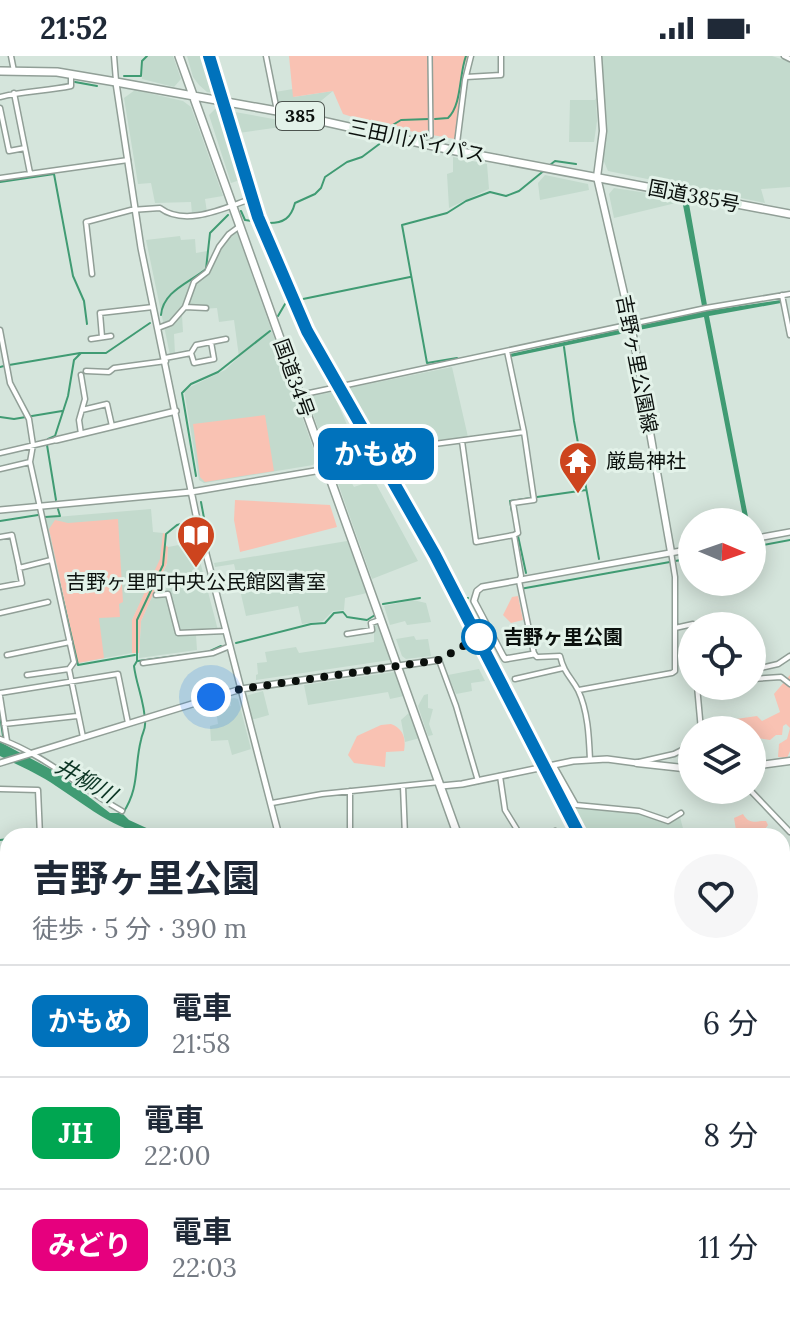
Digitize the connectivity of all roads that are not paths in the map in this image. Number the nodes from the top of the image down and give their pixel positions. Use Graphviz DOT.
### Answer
graph roads {
  1 [pos="11,56"];
  2 [pos="114,56"];
  3 [pos="179,56"];
  4 [pos="266,56"];
  5 [pos="430,56"];
  6 [pos="471,56"];
  7 [pos="501,56"];
  8 [pos="598,56"];
  9 [pos="784,56"];
  10 [pos="790,59"];
  11 [pos="0,71"];
  12 [pos="14,71"];
  13 [pos="71,73"];
  14 [pos="465,77"];
  15 [pos="116,82"];
  16 [pos="14,93"];
  17 [pos="0,97"];
  18 [pos="194,98"];
  19 [pos="0,108"];
  20 [pos="277,111"];
  21 [pos="431,136"];
  22 [pos="25,148"];
  23 [pos="456,151"];
  24 [pos="129,160"];
  25 [pos="30,174"];
  26 [pos="597,177"];
  27 [pos="0,178"];
  28 [pos="245,201"];
  29 [pos="233,207"];
  30 [pos="135,210"];
  31 [pos="790,214"];
  32 [pos="240,226"];
  33 [pos="92,274"];
  34 [pos="790,294"];
  35 [pos="782,295"];
  36 [pos="153,307"];
  37 [pos="185,307"];
  38 [pos="206,308"];
  39 [pos="631,324"];
  40 [pos="158,328"];
  41 [pos="0,330"];
  42 [pos="790,335"];
  43 [pos="111,336"];
  44 [pos="102,337"];
  45 [pos="91,339"];
  46 [pos="226,339"];
  47 [pos="211,342"];
  48 [pos="507,351"];
  49 [pos="191,353"];
  50 [pos="165,360"];
  51 [pos="300,395"];
  52 [pos="82,410"];
  53 [pos="176,411"];
  54 [pos="112,426"];
  55 [pos="524,432"];
  56 [pos="81,434"];
  57 [pos="56,440"];
  58 [pos="462,441"];
  59 [pos="33,445"];
  60 [pos="412,447"];
  61 [pos="0,453"];
  62 [pos="352,460"];
  63 [pos="30,462"];
  64 [pos="0,469"];
  65 [pos="327,469"];
  66 [pos="191,492"];
  67 [pos="39,507"];
  68 [pos="0,510"];
  69 [pos="790,532"];
  70 [pos="514,535"];
  71 [pos="766,536"];
  72 [pos="0,537"];
  73 [pos="678,551"];
  74 [pos="671,552"];
  75 [pos="51,560"];
  76 [pos="19,568"];
  77 [pos="519,581"];
  78 [pos="0,587"];
  79 [pos="156,595"];
  80 [pos="48,602"];
  81 [pos="0,613"];
  82 [pos="382,619"];
  83 [pos="678,627"];
  84 [pos="675,628"];
  85 [pos="226,631"];
  86 [pos="347,634"];
  87 [pos="70,642"];
  88 [pos="230,646"];
  89 [pos="534,654"];
  90 [pos="7,655"];
  91 [pos="790,656"];
  92 [pos="439,660"];
  93 [pos="143,663"];
  94 [pos="398,666"];
  95 [pos="766,667"];
  96 [pos="563,668"];
  97 [pos="69,669"];
  98 [pos="27,675"];
  99 [pos="766,678"];
  100 [pos="515,679"];
  101 [pos="72,683"];
  102 [pos="790,684"];
  103 [pos="241,689"];
  104 [pos="578,690"];
  105 [pos="0,695"];
  106 [pos="78,715"];
  107 [pos="128,723"];
  108 [pos="4,724"];
  109 [pos="83,737"];
  110 [pos="0,739"];
  111 [pos="7,741"];
  112 [pos="678,752"];
  113 [pos="30,754"];
  114 [pos="590,760"];
  115 [pos="790,761"];
  116 [pos="2,763"];
  117 [pos="637,763"];
  118 [pos="766,764"];
  119 [pos="554,766"];
  120 [pos="678,767"];
  121 [pos="500,776"];
  122 [pos="478,781"];
  123 [pos="440,784"];
  124 [pos="403,786"];
  125 [pos="0,789"];
  126 [pos="350,791"];
  127 [pos="272,803"];
  128 [pos="763,804"];
  129 [pos="122,811"];
  130 [pos="681,813"];
  131 [pos="40,828"];
  132 [pos="277,828"];
  133 [pos="350,828"];
  134 [pos="405,828"];
  135 [pos="455,828"];
  136 [pos="516,828"];
  137 [pos="786,828"];
  1 -- 12 [label="street"];
  2 -- 15 [label="street"];
  3 -- 18 [label="highway, 国道34号"];
  4 -- 20 [label="street"];
  5 -- 21 [label="street"];
  6 -- 14 [label="street"];
  7 -- 14 [label="street"];
  8 -- 26 [label="main road"];
  9 -- 10 [label="street"];
  11 -- 12 [label="highway, 三田川バイパス / 385"];
  12 -- 13 [label="highway, 三田川バイパス / 385"];
  13 -- 15 [label="highway, 三田川バイパス / 385"];
  13 -- 16 [label="street"];
  14 -- 23 [label="street"];
  15 -- 18 [label="highway, 三田川バイパス / 385"];
  15 -- 24 [label="street"];
  16 -- 17 [label="street"];
  16 -- 22 [label="street"];
  18 -- 20 [label="highway, 三田川バイパス / 385"];
  18 -- 29 [label="highway, 国道34号"];
  19 -- 22 [label="street"];
  20 -- 23 [label="highway, 三田川バイパス / 385"];
  22 -- 25 [label="street"];
  23 -- 26 [label="highway, 三田川バイパス / 385"];
  24 -- 25 [label="street"];
  24 -- 30 [label="street"];
  25 -- 27 [label="street"];
  26 -- 31 [label="highway, 国道385号 / 385"];
  26 -- 39 [label="main road, 吉野ヶ里公園線"];
  28 -- 29 [label="street"];
  29 -- 30 [label="street"];
  29 -- 32 [label="highway, 国道34号"];
  30 -- 33 [label="street"];
  30 -- 36 [label="street"];
  32 -- 37 [label="street"];
  32 -- 51 [label="highway, 国道34号"];
  34 -- 35 [label="street"];
  35 -- 39 [label="street"];
  35 -- 42 [label="street"];
  36 -- 40 [label="street"];
  36 -- 44 [label="street"];
  37 -- 38 [label="street"];
  37 -- 40 [label="street"];
  39 -- 48 [label="street"];
  39 -- 74 [label="main road, 吉野ヶ里公園線"];
  40 -- 50 [label="street"];
  41 -- 59 [label="street"];
  43 -- 44 [label="street"];
  44 -- 45 [label="street"];
  46 -- 47 [label="street"];
  47 -- 49 [label="street"];
  47 -- 49 [label="street"];
  48 -- 51 [label="street"];
  48 -- 55 [label="street"];
  49 -- 50 [label="street"];
  50 -- 52 [label="street"];
  50 -- 53 [label="street"];
  51 -- 65 [label="highway, 国道34号"];
  52 -- 54 [label="street"];
  52 -- 56 [label="street"];
  53 -- 54 [label="street"];
  53 -- 66 [label="street"];
  54 -- 56 [label="street"];
  55 -- 58 [label="street"];
  55 -- 70 [label="street"];
  56 -- 57 [label="street"];
  57 -- 59 [label="street"];
  58 -- 60 [label="street"];
  58 -- 70 [label="street"];
  59 -- 61 [label="street"];
  59 -- 63 [label="street"];
  62 -- 65 [label="street"];
  63 -- 64 [label="street"];
  63 -- 67 [label="street"];
  65 -- 66 [label="street"];
  65 -- 82 [label="highway, 国道34号"];
  66 -- 67 [label="street"];
  66 -- 85 [label="street"];
  67 -- 68 [label="street"];
  67 -- 75 [label="street"];
  69 -- 71 [label="street"];
  70 -- 77 [label="street"];
  72 -- 76 [label="street"];
  73 -- 74 [label="street"];
  74 -- 77 [label="street"];
  74 -- 84 [label="street"];
  75 -- 76 [label="street"];
  75 -- 87 [label="street"];
  76 -- 78 [label="street"];
  77 -- 89 [label="street"];
  77 -- 89 [label="street"];
  79 -- 85 [label="street"];
  80 -- 81 [label="street"];
  82 -- 86 [label="street"];
  82 -- 94 [label="highway, 国道34号"];
  83 -- 84 [label="street"];
  84 -- 104 [label="street"];
  85 -- 88 [label="street"];
  87 -- 90 [label="street"];
  87 -- 97 [label="street"];
  88 -- 93 [label="street"];
  88 -- 103 [label="street"];
  89 -- 96 [label="street"];
  91 -- 95 [label="street"];
  92 -- 94 [label="street"];
  92 -- 122 [label="street"];
  94 -- 103 [label="street"];
  94 -- 123 [label="highway, 国道34号"];
  96 -- 100 [label="street"];
  96 -- 104 [label="street"];
  97 -- 98 [label="street"];
  97 -- 101 [label="street"];
  99 -- 102 [label="street"];
  101 -- 105 [label="street"];
  101 -- 106 [label="street"];
  101 -- 107 [label="street"];
  103 -- 107 [label="street"];
  103 -- 127 [label="street"];
  104 -- 114 [label="street"];
  105 -- 108 [label="street"];
  106 -- 108 [label="street"];
  106 -- 109 [label="street"];
  107 -- 109 [label="street"];
  108 -- 111 [label="street"];
  109 -- 113 [label="street"];
  110 -- 111 [label="street"];
  111 -- 113 [label="street"];
  112 -- 117 [label="street"];
  113 -- 116 [label="street"];
  113 -- 129 [label="street"];
  114 -- 117 [label="street"];
  114 -- 119 [label="street"];
  115 -- 118 [label="main road"];
  117 -- 120 [label="main road"];
  119 -- 121 [label="street"];
  119 -- 130 [label="street"];
  121 -- 122 [label="street"];
  121 -- 136 [label="street"];
  122 -- 123 [label="street"];
  123 -- 124 [label="street"];
  123 -- 135 [label="highway, 国道34号"];
  124 -- 126 [label="street"];
  124 -- 134 [label="street"];
  125 -- 131 [label="street"];
  126 -- 127 [label="street"];
  126 -- 133 [label="street"];
  127 -- 132 [label="street"];
  128 -- 137 [label="street"];
}
